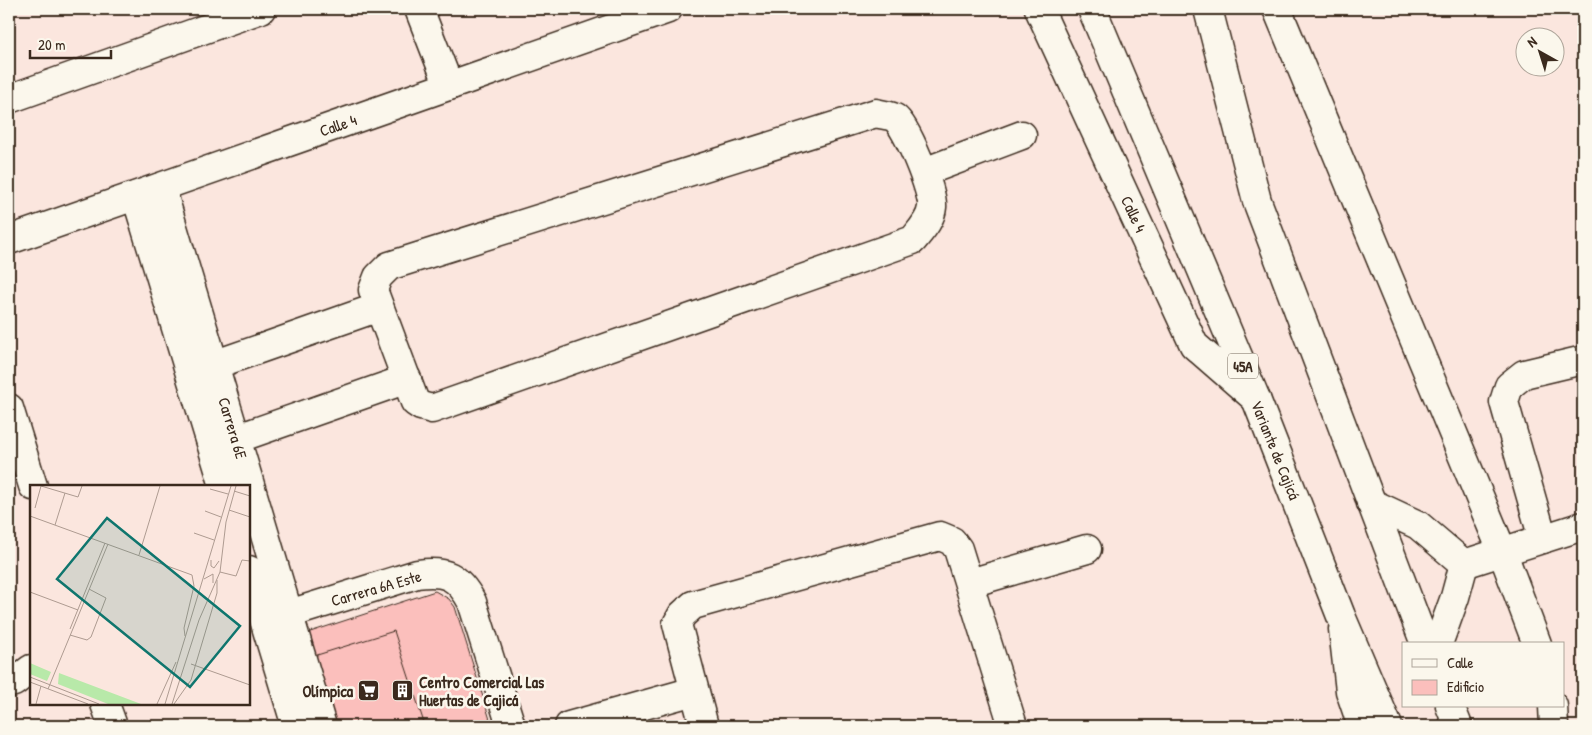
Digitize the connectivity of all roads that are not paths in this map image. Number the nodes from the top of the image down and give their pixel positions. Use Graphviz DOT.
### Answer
graph roads {
  1 [pos="261,9"];
  2 [pos="419,9"];
  3 [pos="668,9"];
  4 [pos="1039,9"];
  5 [pos="1092,9"];
  6 [pos="1208,9"];
  7 [pos="1277,9"];
  8 [pos="449,86"];
  9 [pos="9,99"];
  10 [pos="1022,134"];
  11 [pos="924,172"];
  12 [pos="149,191"];
  13 [pos="9,240"];
  14 [pos="379,307"];
  15 [pos="1583,360"];
  16 [pos="214,362"];
  17 [pos="407,379"];
  18 [pos="1256,399"];
  19 [pos="9,408"];
  20 [pos="235,435"];
  21 [pos="24,480"];
  22 [pos="224,485"];
  23 [pos="1371,503"];
  24 [pos="1583,526"];
  25 [pos="1544,539"];
  26 [pos="1087,549"];
  27 [pos="1502,551"];
  28 [pos="1464,564"];
  29 [pos="250,573"];
  30 [pos="970,584"];
  31 [pos="289,614"];
  32 [pos="1341,616"];
  33 [pos="1423,642"];
  34 [pos="1439,642"];
  35 [pos="1536,642"];
  36 [pos="30,670"];
  37 [pos="9,683"];
  38 [pos="694,691"];
  39 [pos="105,705"];
  40 [pos="1451,708"];
  41 [pos="1553,708"];
  42 [pos="113,726"];
  43 [pos="296,726"];
  44 [pos="322,726"];
  45 [pos="511,726"];
  46 [pos="569,726"];
  47 [pos="704,726"];
  48 [pos="1013,726"];
  49 [pos="1362,726"];
  50 [pos="1388,726"];
  51 [pos="1458,726"];
  52 [pos="1554,726"];
  1 -- 9 [label="main road"];
  2 -- 8 [label="main road"];
  3 -- 8 [label="main road, Calle 4"];
  4 -- 18 [label="main road, Calle 4"];
  5 -- 18 [label="main road, Variante de Cajicá / 45A"];
  6 -- 23 [label="main road"];
  7 -- 27 [label="main road"];
  8 -- 12 [label="main road, Calle 4"];
  10 -- 11 [label="main road"];
  11 -- 14 [label="main road"];
  11 -- 17 [label="main road"];
  12 -- 13 [label="main road, Calle 4"];
  12 -- 16 [label="main road, Carrera 6E"];
  12 -- 22 [label="main road, Carrera 6E"];
  14 -- 16 [label="main road"];
  14 -- 17 [label="main road"];
  15 -- 25 [label="main road"];
  16 -- 20 [label="main road, Carrera 6E"];
  17 -- 20 [label="main road"];
  18 -- 32 [label="main road, Variante de Cajicá / 45A"];
  19 -- 21 [label="main road"];
  20 -- 31 [label="main road, Carrera 6E"];
  23 -- 28 [label="main road"];
  23 -- 33 [label="main road"];
  24 -- 25 [label="main road"];
  25 -- 27 [label="main road"];
  26 -- 30 [label="main road"];
  27 -- 28 [label="main road"];
  27 -- 35 [label="main road"];
  28 -- 34 [label="main road"];
  29 -- 43 [label="main road"];
  30 -- 38 [label="main road"];
  30 -- 48 [label="main road"];
  31 -- 44 [label="main road, Carrera 6E"];
  31 -- 45 [label="main road, Carrera 6A Este"];
  32 -- 49 [label="main road"];
  32 -- 50 [label="main road, Variante de Cajicá / 45A"];
  36 -- 37 [label="main road"];
  38 -- 46 [label="main road"];
  38 -- 47 [label="main road"];
  39 -- 42 [label="main road"];
  40 -- 51 [label="main road"];
  41 -- 52 [label="main road"];
}
